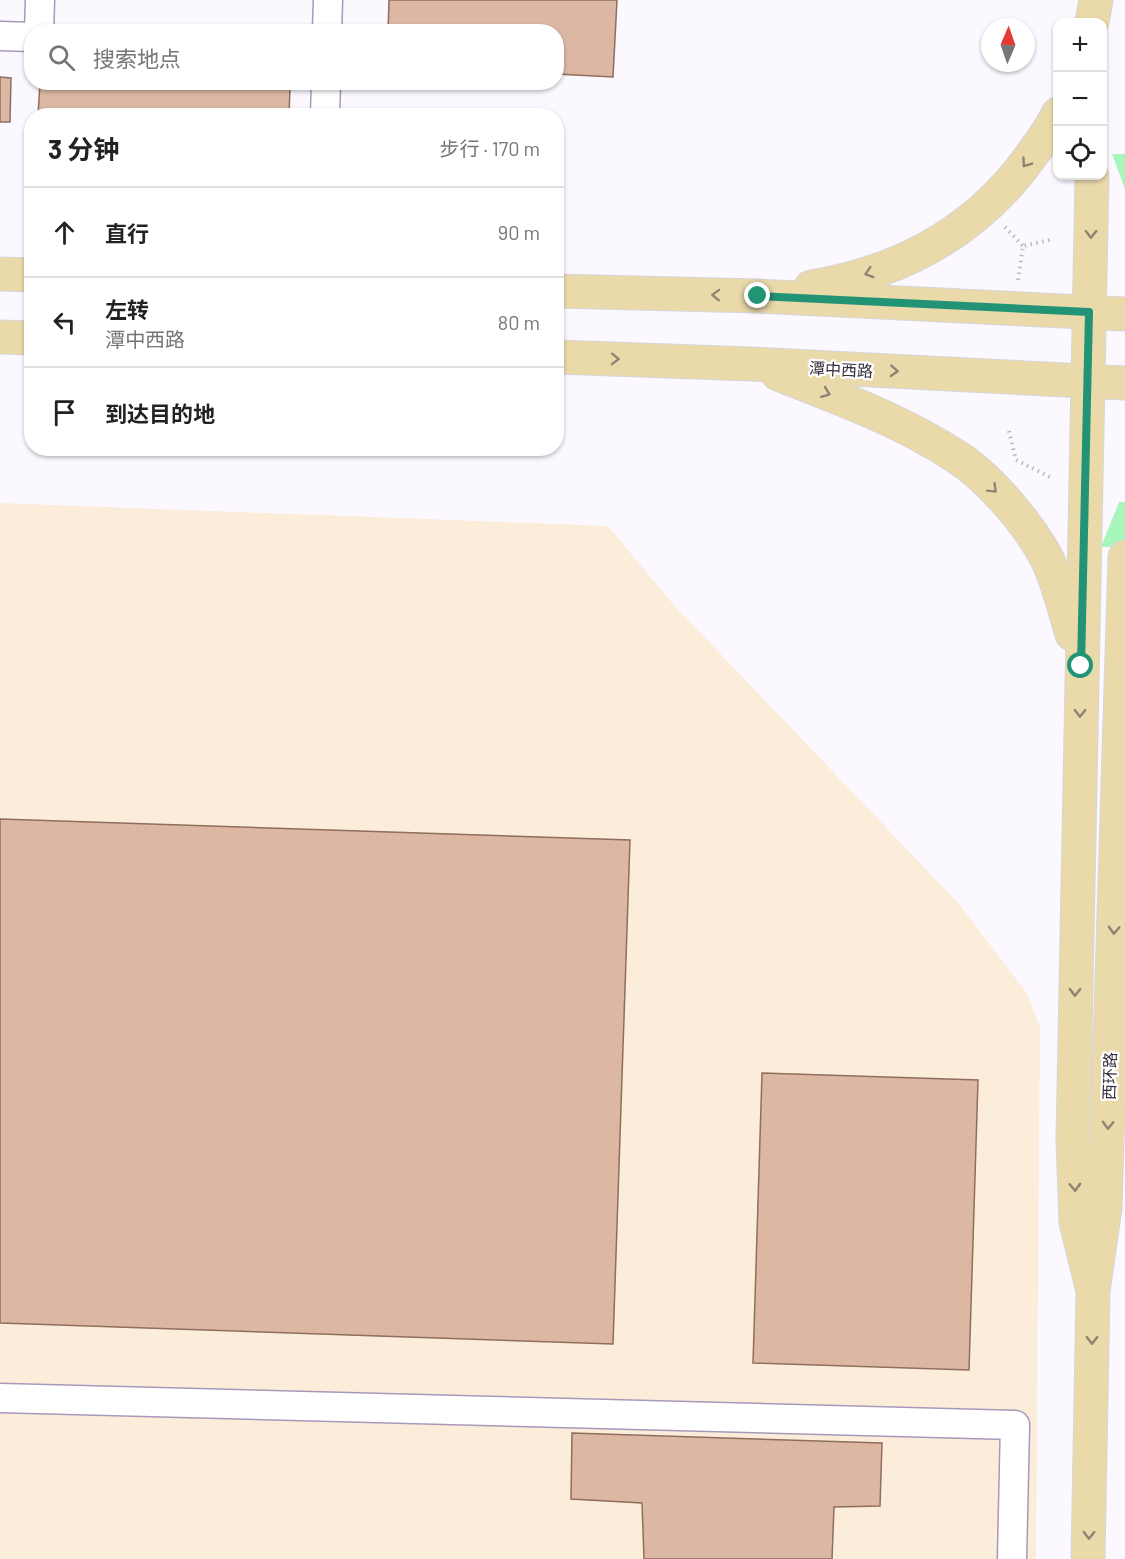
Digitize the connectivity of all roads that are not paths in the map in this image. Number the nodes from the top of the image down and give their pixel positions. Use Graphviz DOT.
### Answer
graph roads {
  1 [pos="40,0"];
  2 [pos="328,0"];
  3 [pos="39,24"];
  4 [pos="327,24"];
  5 [pos="0,36"];
  6 [pos="24,37"];
  7 [pos="326,90"];
  8 [pos="325,108"];
  9 [pos="1053,124"];
  10 [pos="1092,180"];
  11 [pos="0,274"];
  12 [pos="24,275"];
  13 [pos="564,291"];
  14 [pos="758,296"];
  15 [pos="1089,312"];
  16 [pos="1125,314"];
  17 [pos="0,337"];
  18 [pos="24,338"];
  19 [pos="564,357"];
  20 [pos="752,364"];
  21 [pos="1087,381"];
  22 [pos="1125,383"];
  23 [pos="1125,556"];
  24 [pos="1081,666"];
  25 [pos="1093,1291"];
  26 [pos="0,1398"];
  27 [pos="1012,1559"];
  28 [pos="1088,1559"];
  1 -- 3 [label="street"];
  2 -- 4 [label="street"];
  5 -- 6 [label="street"];
  7 -- 8 [label="street"];
  9 -- 14 [label="main road, one-way"];
  10 -- 15 [label="main road, one-way"];
  11 -- 12 [label="main road"];
  14 -- 13 [label="main road, one-way"];
  14 -- 15 [label="main road"];
  15 -- 16 [label="main road"];
  15 -- 21 [label="main road"];
  17 -- 18 [label="main road"];
  19 -- 20 [label="main road, 潭中西路, one-way"];
  20 -- 21 [label="main road, 潭中西路, one-way"];
  20 -- 24 [label="main road, one-way"];
  21 -- 22 [label="main road, 潭中西路"];
  21 -- 24 [label="main road"];
  23 -- 25 [label="main road, 西环路, one-way"];
  24 -- 25 [label="main road, one-way"];
  25 -- 28 [label="main road, 西环路, one-way"];
  26 -- 27 [label="street"];
}
